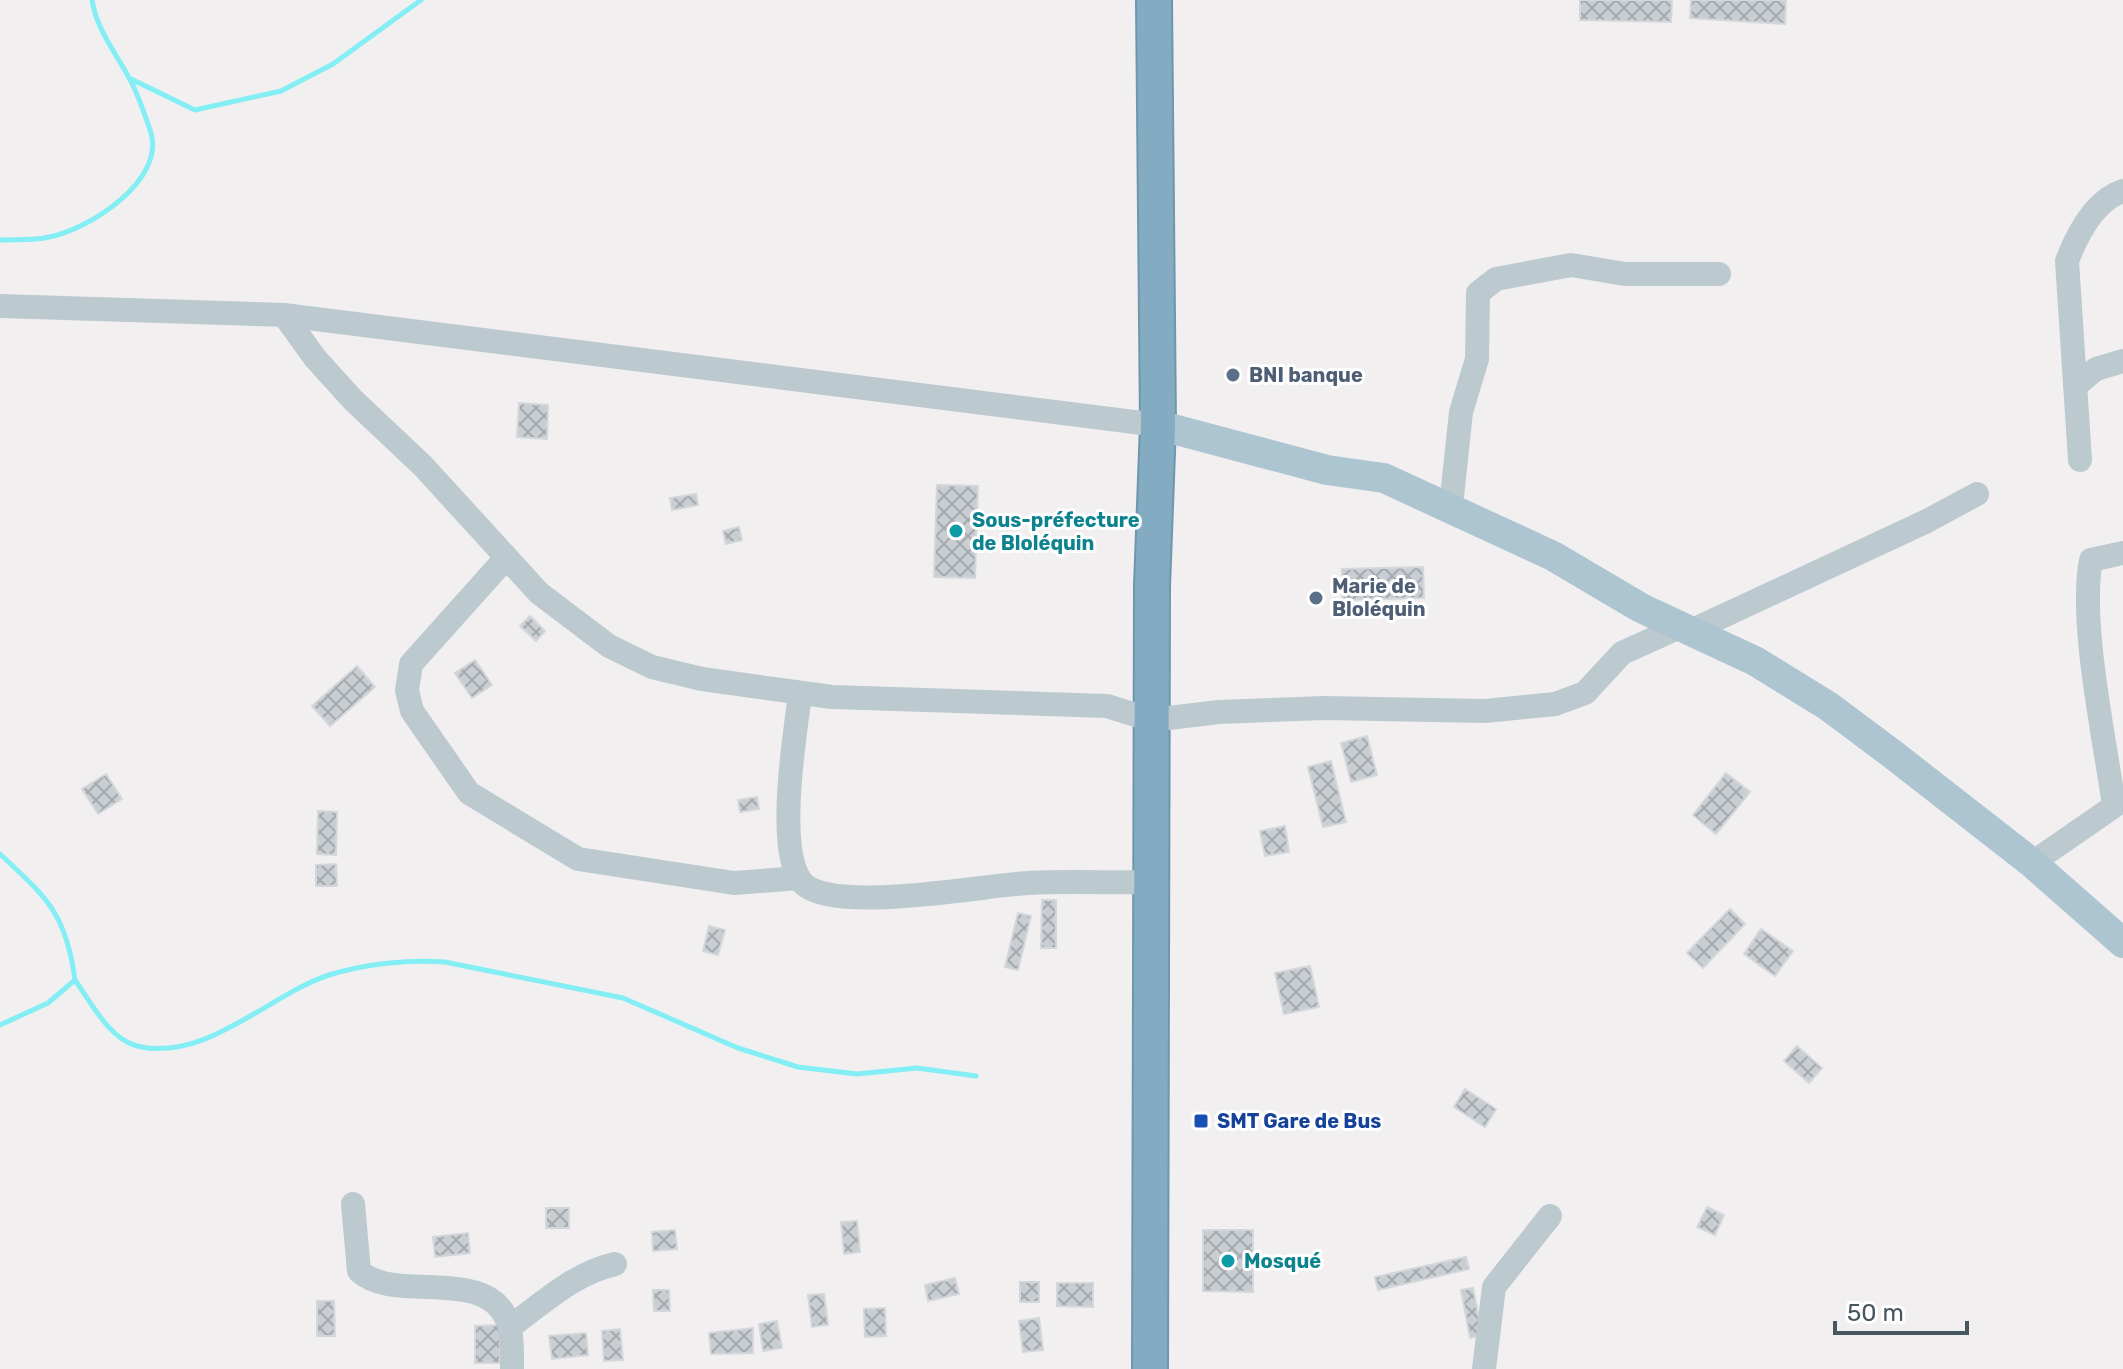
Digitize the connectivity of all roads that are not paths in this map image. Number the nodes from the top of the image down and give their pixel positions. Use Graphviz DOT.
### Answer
graph roads {
  1 [pos="1154,0"];
  2 [pos="2123,191"];
  3 [pos="1719,274"];
  4 [pos="0,306"];
  5 [pos="284,315"];
  6 [pos="2123,361"];
  7 [pos="2075,386"];
  8 [pos="1158,425"];
  9 [pos="2080,460"];
  10 [pos="1977,494"];
  11 [pos="1451,506"];
  12 [pos="2123,553"];
  13 [pos="505,559"];
  14 [pos="1688,628"];
  15 [pos="800,694"];
  16 [pos="1152,720"];
  17 [pos="2119,803"];
  18 [pos="2032,863"];
  19 [pos="799,878"];
  20 [pos="1150,882"];
  21 [pos="2123,943"];
  22 [pos="353,1204"];
  23 [pos="1550,1216"];
  24 [pos="615,1264"];
  25 [pos="510,1327"];
  26 [pos="1486,1368"];
  27 [pos="512,1369"];
  28 [pos="1150,1369"];
  1 -- 8 [label="highway"];
  2 -- 7 [label="street"];
  3 -- 11 [label="street"];
  4 -- 5 [label="street"];
  5 -- 8 [label="street"];
  5 -- 13 [label="street"];
  6 -- 7 [label="street"];
  7 -- 9 [label="street"];
  8 -- 11 [label="main road"];
  8 -- 16 [label="highway"];
  10 -- 14 [label="street"];
  11 -- 14 [label="main road"];
  12 -- 17 [label="street"];
  13 -- 15 [label="street"];
  13 -- 19 [label="street"];
  14 -- 16 [label="street"];
  14 -- 18 [label="main road"];
  15 -- 16 [label="street"];
  15 -- 19 [label="street"];
  16 -- 20 [label="highway"];
  17 -- 18 [label="street"];
  18 -- 21 [label="main road"];
  19 -- 20 [label="street"];
  20 -- 28 [label="highway"];
  22 -- 25 [label="street"];
  23 -- 26 [label="street"];
  24 -- 25 [label="street"];
  25 -- 27 [label="street"];
}
